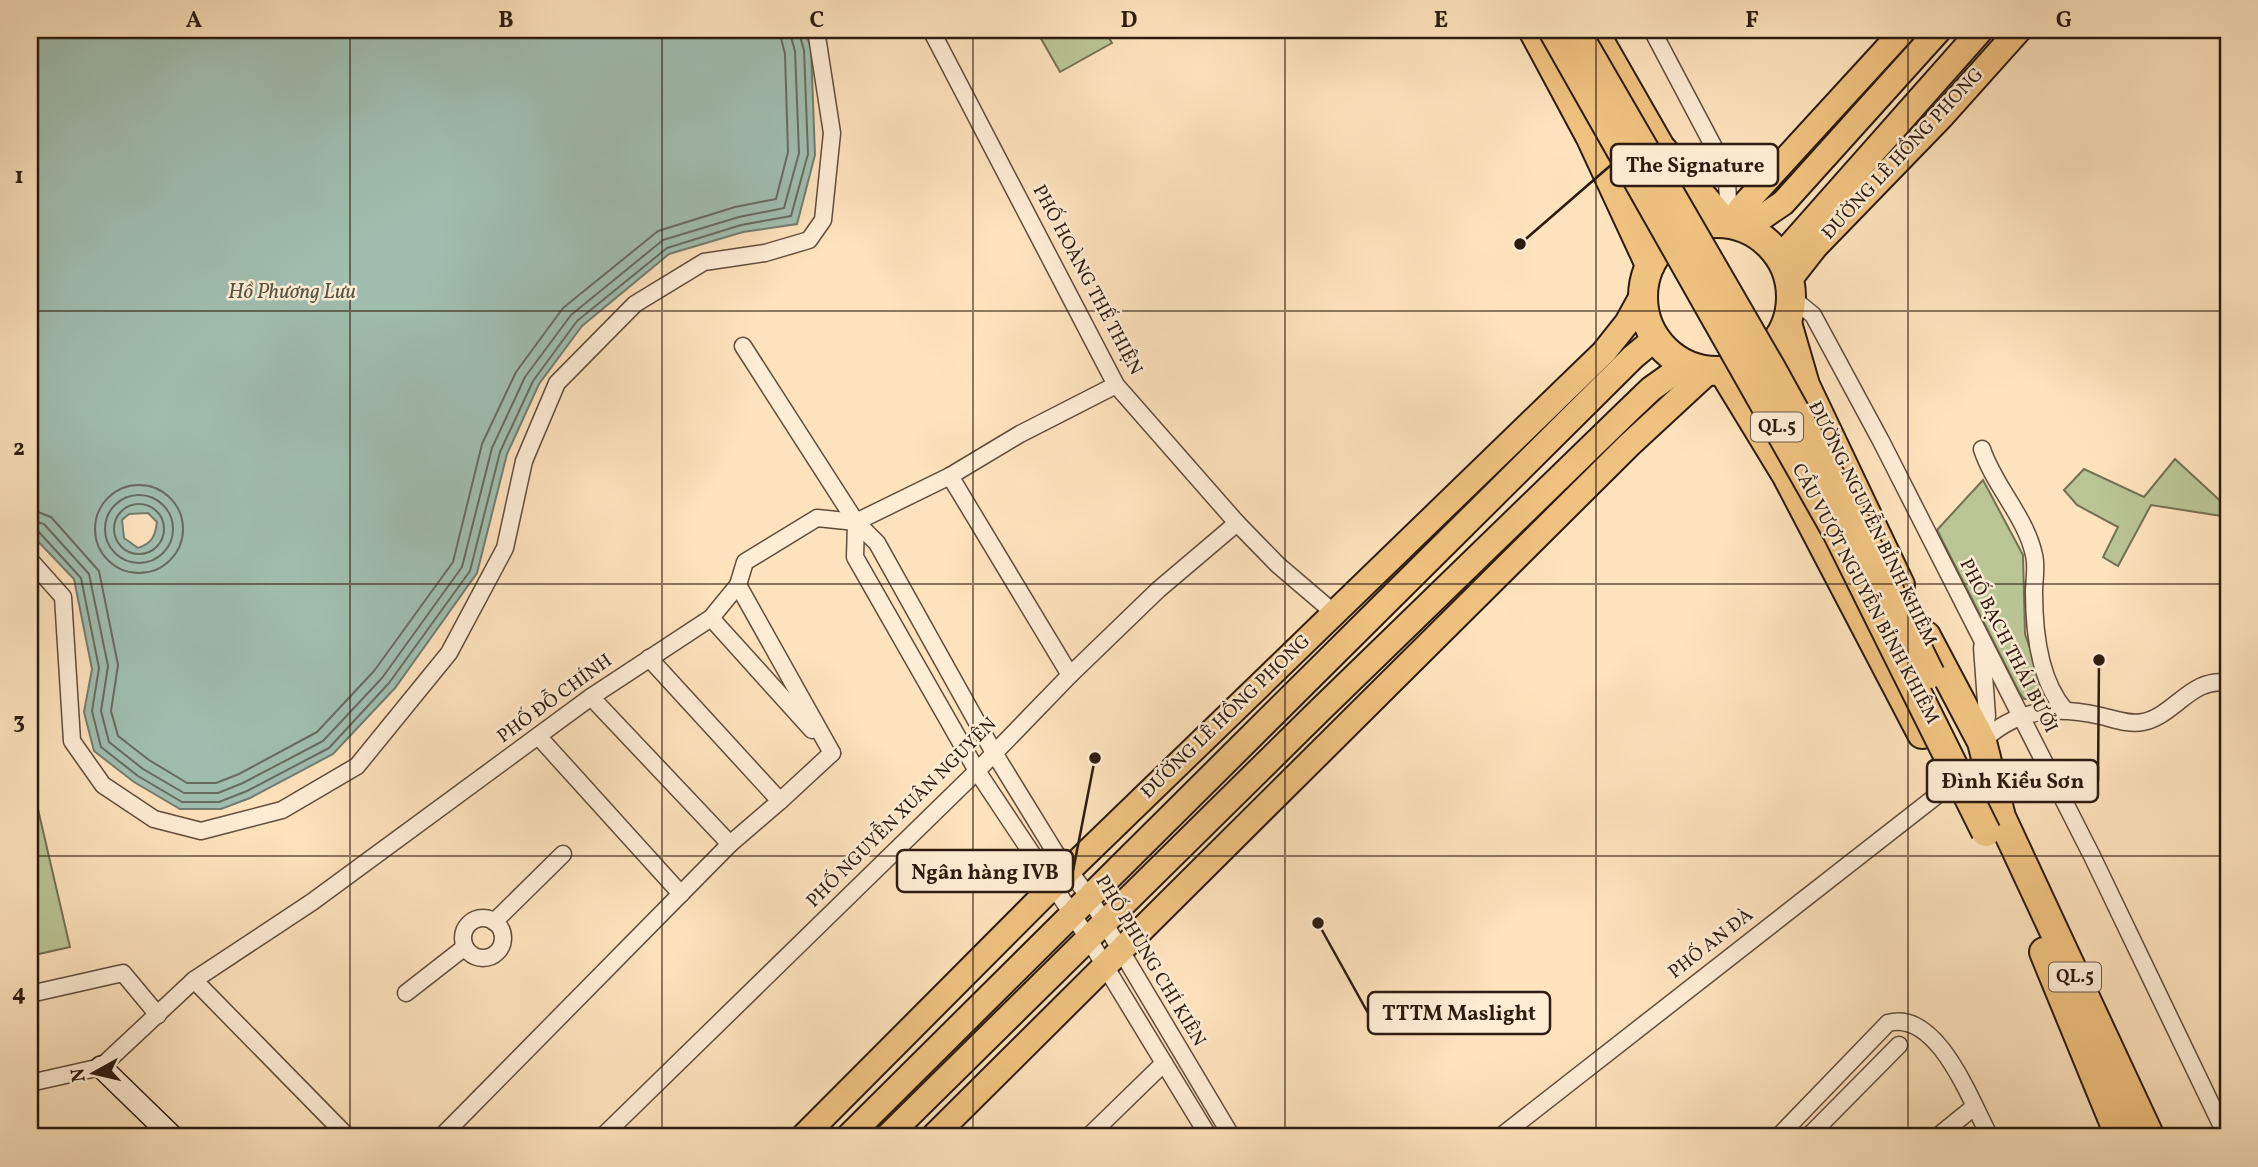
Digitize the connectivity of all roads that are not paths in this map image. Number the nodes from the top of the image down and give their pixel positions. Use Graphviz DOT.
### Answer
graph roads {
  1 [pos="816,30"];
  2 [pos="931,30"];
  3 [pos="1533,30"];
  4 [pos="1553,30"];
  5 [pos="1575,30"];
  6 [pos="1593,30"];
  7 [pos="1652,30"];
  8 [pos="1904,30"];
  9 [pos="1939,30"];
  10 [pos="2019,30"];
  11 [pos="1975,36"];
  12 [pos="1988,63"];
  13 [pos="1637,109"];
  14 [pos="1591,138"];
  15 [pos="1731,224"];
  16 [pos="1650,265"];
  17 [pos="1787,289"];
  18 [pos="1643,294"];
  19 [pos="1656,338"];
  20 [pos="743,346"];
  21 [pos="1706,369"];
  22 [pos="1610,380"];
  23 [pos="1116,385"];
  24 [pos="1629,410"];
  25 [pos="1982,449"];
  26 [pos="1836,452"];
  27 [pos="950,476"];
  28 [pos="1787,476"];
  29 [pos="856,522"];
  30 [pos="1237,523"];
  31 [pos="1495,540"];
  32 [pos="1514,559"];
  33 [pos="30,560"];
  34 [pos="738,585"];
  35 [pos="1333,612"];
  36 [pos="711,618"];
  37 [pos="1981,639"];
  38 [pos="649,659"];
  39 [pos="1070,675"];
  40 [pos="2227,681"];
  41 [pos="591,697"];
  42 [pos="2065,710"];
  43 [pos="2021,716"];
  44 [pos="1980,726"];
  45 [pos="538,736"];
  46 [pos="993,751"];
  47 [pos="832,753"];
  48 [pos="977,771"];
  49 [pos="1949,786"];
  50 [pos="780,801"];
  51 [pos="1993,825"];
  52 [pos="730,845"];
  53 [pos="563,854"];
  54 [pos="1061,879"];
  55 [pos="681,894"];
  56 [pos="1081,905"];
  57 [pos="494,922"];
  58 [pos="1096,930"];
  59 [pos="465,947"];
  60 [pos="1113,958"];
  61 [pos="194,980"];
  62 [pos="406,993"];
  63 [pos="30,994"];
  64 [pos="158,1014"];
  65 [pos="1899,1045"];
  66 [pos="1164,1063"];
  67 [pos="101,1067"];
  68 [pos="30,1083"];
  69 [pos="1210,1100"];
  70 [pos="1974,1107"];
  71 [pos="1199,1129"];
  72 [pos="173,1137"];
  73 [pos="348,1137"];
  74 [pos="441,1137"];
  75 [pos="601,1137"];
  76 [pos="803,1137"];
  77 [pos="848,1137"];
  78 [pos="887,1137"];
  79 [pos="933,1137"];
  80 [pos="1088,1137"];
  81 [pos="1232,1137"];
  82 [pos="1500,1137"];
  83 [pos="1778,1137"];
  84 [pos="1808,1137"];
  85 [pos="1937,1137"];
  86 [pos="1990,1137"];
  87 [pos="2120,1137"];
  88 [pos="2150,1137"];
  89 [pos="2227,1137"];
  1 -- 33 [label="street"];
  2 -- 23 [label="street, PHỐ HOÀNG THẾ THIỆN"];
  3 -- 14 [label="highway"];
  4 -- 51 [label="highway, CẦU VƯỢT NGUYỄN BỈNH KHIÊM / QL.5, bridge"];
  5 -- 51 [label="highway, CẦU VƯỢT NGUYỄN BỈNH KHIÊM / QL.5, bridge"];
  6 -- 13 [label="highway"];
  7 -- 15 [label="street"];
  8 -- 15 [label="main road"];
  9 -- 15 [label="main road"];
  10 -- 12 [label="main road, ĐƯỜNG LÊ HỒNG PHONG"];
  11 -- 12 [label="main road"];
  11 -- 17 [label="main road, ĐƯỜNG LÊ HỒNG PHONG"];
  12 -- 17 [label="main road, ĐƯỜNG LÊ HỒNG PHONG"];
  13 -- 14 [label="highway"];
  13 -- 15 [label="highway"];
  14 -- 16 [label="highway"];
  15 -- 16 [label="highway"];
  15 -- 17 [label="highway"];
  16 -- 18 [label="highway"];
  17 -- 21 [label="highway"];
  17 -- 26 [label="highway, ĐƯỜNG NGUYỄN BỈNH KHIÊM / QL.5"];
  17 -- 37 [label="street, PHỐ BẠCH THÁI BƯỞI"];
  18 -- 19 [label="highway"];
  18 -- 35 [label="main road, ĐƯỜNG LÊ HỒNG PHONG"];
  19 -- 21 [label="highway"];
  19 -- 22 [label="main road, ĐƯỜNG LÊ HỒNG PHONG"];
  20 -- 29 [label="street, PHỐ PHÙNG CHÍ KIÊN"];
  21 -- 24 [label="main road"];
  21 -- 28 [label="highway, QL.5"];
  21 -- 32 [label="main road"];
  22 -- 24 [label="main road"];
  22 -- 56 [label="main road, ĐƯỜNG LÊ HỒNG PHONG"];
  23 -- 27 [label="street"];
  23 -- 30 [label="street, PHỐ HOÀNG THẾ THIỆN"];
  24 -- 31 [label="main road"];
  25 -- 42 [label="street"];
  26 -- 28 [label="highway"];
  26 -- 44 [label="highway, ĐƯỜNG NGUYỄN BỈNH KHIÊM / QL.5"];
  27 -- 29 [label="street"];
  27 -- 39 [label="street"];
  28 -- 49 [label="highway, QL.5"];
  29 -- 34 [label="street, PHỐ ĐỖ CHÍNH"];
  29 -- 46 [label="street, PHỐ PHÙNG CHÍ KIÊN"];
  29 -- 48 [label="street, PHỐ PHÙNG CHÍ KIÊN"];
  30 -- 35 [label="street, PHỐ HOÀNG THẾ THIỆN"];
  30 -- 39 [label="street, PHỐ NGUYỄN XUÂN NGUYÊN"];
  31 -- 32 [label="main road"];
  31 -- 58 [label="main road"];
  32 -- 60 [label="main road"];
  34 -- 36 [label="street, PHỐ ĐỖ CHÍNH"];
  34 -- 47 [label="street"];
  35 -- 54 [label="main road, ĐƯỜNG LÊ HỒNG PHONG"];
  36 -- 38 [label="street, PHỐ ĐỖ CHÍNH"];
  36 -- 47 [label="street"];
  37 -- 43 [label="street, PHỐ BẠCH THÁI BƯỞI"];
  37 -- 44 [label="street"];
  38 -- 41 [label="street, PHỐ ĐỖ CHÍNH"];
  38 -- 50 [label="street"];
  39 -- 46 [label="street, PHỐ NGUYỄN XUÂN NGUYÊN"];
  40 -- 42 [label="street"];
  41 -- 45 [label="street, PHỐ ĐỖ CHÍNH"];
  41 -- 52 [label="street"];
  42 -- 43 [label="street"];
  43 -- 44 [label="street"];
  43 -- 44 [label="street"];
  43 -- 89 [label="street, PHỐ BẠCH THÁI BƯỞI"];
  44 -- 51 [label="highway, QL.5"];
  45 -- 55 [label="street"];
  45 -- 61 [label="street, PHỐ ĐỖ CHÍNH"];
  46 -- 48 [label="street, PHỐ NGUYỄN XUÂN NGUYÊN"];
  46 -- 54 [label="street, PHỐ PHÙNG CHÍ KIÊN"];
  47 -- 50 [label="street"];
  48 -- 54 [label="street, PHỐ PHÙNG CHÍ KIÊN"];
  48 -- 75 [label="street, PHỐ NGUYỄN XUÂN NGUYÊN"];
  49 -- 51 [label="highway, QL.5"];
  49 -- 82 [label="street, PHỐ AN ĐÀ"];
  50 -- 52 [label="street"];
  51 -- 87 [label="highway, QL.5"];
  51 -- 88 [label="highway, QL.5"];
  52 -- 55 [label="street"];
  53 -- 57 [label="street"];
  54 -- 56 [label="street, PHỐ PHÙNG CHÍ KIÊN"];
  54 -- 56 [label="street, PHỐ PHÙNG CHÍ KIÊN"];
  54 -- 76 [label="main road, ĐƯỜNG LÊ HỒNG PHONG"];
  55 -- 74 [label="street"];
  56 -- 58 [label="street, PHỐ PHÙNG CHÍ KIÊN"];
  56 -- 58 [label="street, PHỐ PHÙNG CHÍ KIÊN"];
  56 -- 77 [label="main road, ĐƯỜNG LÊ HỒNG PHONG"];
  57 -- 59 [label="street"];
  57 -- 59 [label="street"];
  58 -- 60 [label="street, PHỐ PHÙNG CHÍ KIÊN"];
  58 -- 60 [label="street, PHỐ PHÙNG CHÍ KIÊN"];
  58 -- 78 [label="main road"];
  59 -- 62 [label="street"];
  60 -- 66 [label="street, PHỐ PHÙNG CHÍ KIÊN"];
  60 -- 69 [label="street, PHỐ PHÙNG CHÍ KIÊN"];
  60 -- 79 [label="main road"];
  61 -- 64 [label="street, PHỐ ĐỖ CHÍNH"];
  61 -- 73 [label="street"];
  63 -- 64 [label="street"];
  64 -- 67 [label="street, PHỐ ĐỖ CHÍNH"];
  65 -- 84 [label="street"];
  66 -- 71 [label="street, PHỐ PHÙNG CHÍ KIÊN"];
  66 -- 80 [label="street"];
  67 -- 68 [label="street"];
  67 -- 72 [label="street"];
  69 -- 71 [label="street"];
  69 -- 81 [label="street, PHỐ PHÙNG CHÍ KIÊN"];
  70 -- 83 [label="street"];
  70 -- 85 [label="street"];
  70 -- 86 [label="street"];
}
